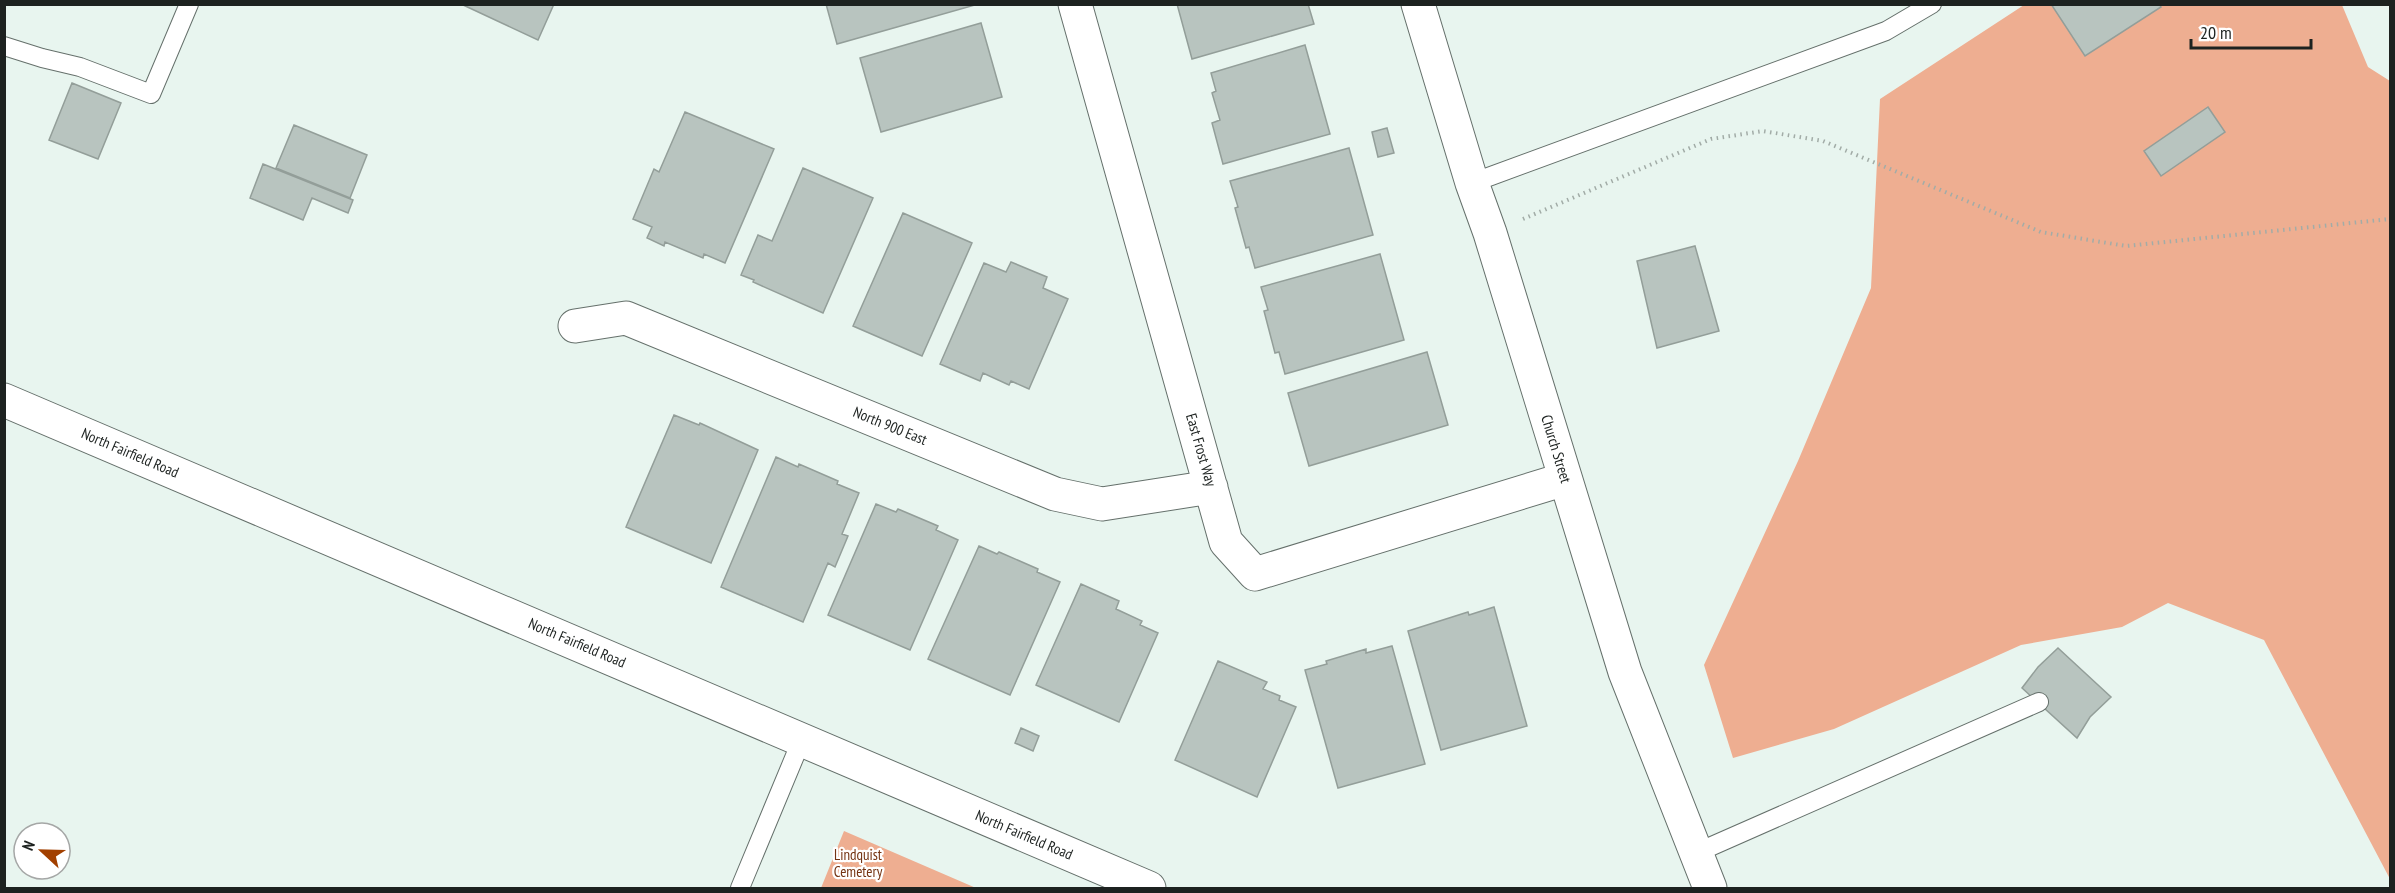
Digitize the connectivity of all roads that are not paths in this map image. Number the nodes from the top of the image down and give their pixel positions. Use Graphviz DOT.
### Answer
graph roads {
  1 [pos="189,4"];
  2 [pos="1075,4"];
  3 [pos="1419,4"];
  4 [pos="1932,4"];
  5 [pos="4,46"];
  6 [pos="1472,183"];
  7 [pos="574,326"];
  8 [pos="4,400"];
  9 [pos="1565,479"];
  10 [pos="1211,487"];
  11 [pos="2039,702"];
  12 [pos="802,739"];
  13 [pos="1696,853"];
  14 [pos="740,888"];
  15 [pos="1149,888"];
  16 [pos="1710,888"];
  1 -- 5 [label="lane"];
  2 -- 10 [label="street, East Frost Way"];
  3 -- 6 [label="street, Church Street"];
  4 -- 6 [label="lane"];
  6 -- 9 [label="street, Church Street"];
  7 -- 10 [label="street, North 900 East"];
  8 -- 12 [label="street, North Fairfield Road"];
  9 -- 10 [label="street, East Frost Way"];
  9 -- 13 [label="street, Church Street"];
  11 -- 13 [label="lane"];
  12 -- 14 [label="lane"];
  12 -- 15 [label="street, North Fairfield Road"];
  13 -- 16 [label="street, Church Street"];
}
